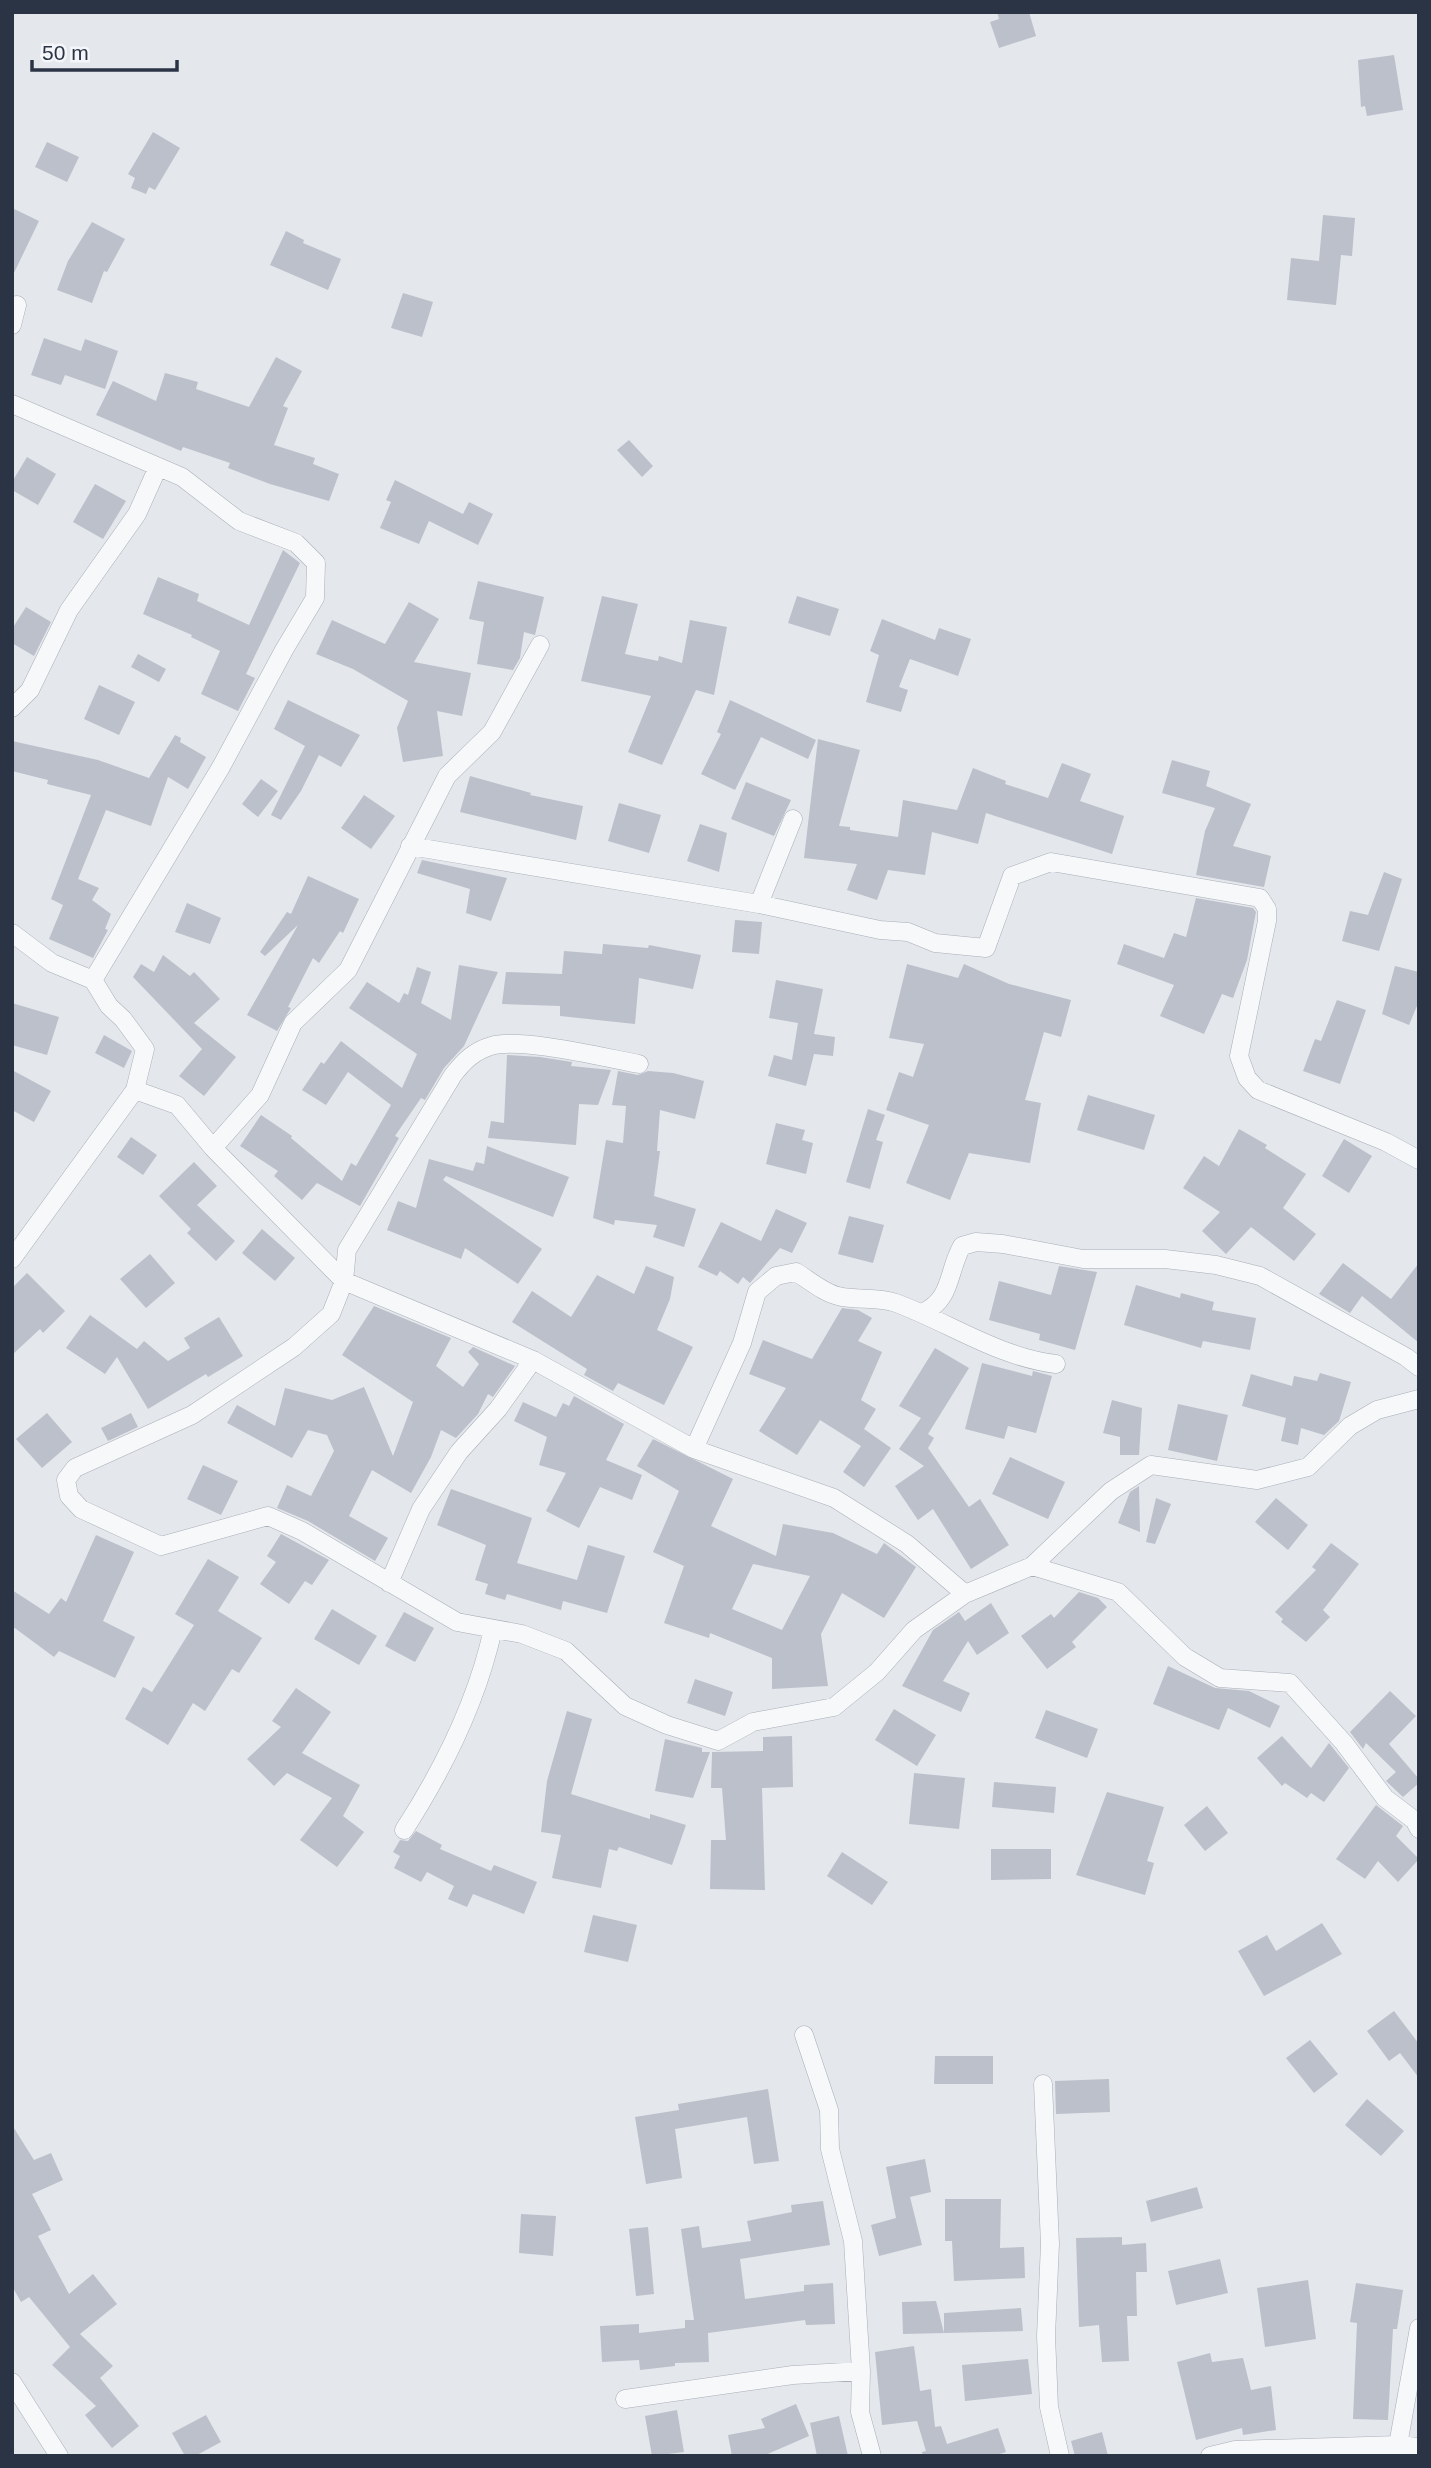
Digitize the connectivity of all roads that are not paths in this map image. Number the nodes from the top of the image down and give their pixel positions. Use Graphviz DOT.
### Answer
graph roads {
  1 [pos="16,305"];
  2 [pos="12,325"];
  3 [pos="12,404"];
  4 [pos="158,467"];
  5 [pos="540,645"];
  6 [pos="12,708"];
  7 [pos="793,819"];
  8 [pos="410,846"];
  9 [pos="759,904"];
  10 [pos="12,933"];
  11 [pos="93,980"];
  12 [pos="639,1064"];
  13 [pos="135,1090"];
  14 [pos="213,1148"];
  15 [pos="1419,1160"];
  16 [pos="12,1259"];
  17 [pos="344,1281"];
  18 [pos="922,1313"];
  19 [pos="533,1360"];
  20 [pos="1056,1364"];
  21 [pos="1419,1367"];
  22 [pos="1419,1399"];
  23 [pos="694,1449"];
  24 [pos="1032,1566"];
  25 [pos="389,1583"];
  26 [pos="965,1594"];
  27 [pos="493,1629"];
  28 [pos="1419,1829"];
  29 [pos="404,1830"];
  30 [pos="804,2035"];
  31 [pos="1043,2084"];
  32 [pos="1419,2328"];
  33 [pos="861,2371"];
  34 [pos="12,2382"];
  35 [pos="625,2399"];
  36 [pos="1419,2447"];
  37 [pos="1397,2450"];
  38 [pos="59,2456"];
  39 [pos="872,2456"];
  40 [pos="1060,2456"];
  41 [pos="1210,2456"];
  1 -- 2 [label="street"];
  3 -- 4 [label="street"];
  4 -- 6 [label="street"];
  4 -- 11 [label="street"];
  5 -- 8 [label="street"];
  7 -- 9 [label="street"];
  8 -- 9 [label="street"];
  8 -- 14 [label="street"];
  9 -- 15 [label="street"];
  10 -- 11 [label="street"];
  11 -- 13 [label="street"];
  12 -- 17 [label="street"];
  13 -- 14 [label="street"];
  13 -- 16 [label="street"];
  14 -- 17 [label="street"];
  17 -- 19 [label="street"];
  17 -- 25 [label="street"];
  18 -- 20 [label="street"];
  18 -- 21 [label="street"];
  18 -- 23 [label="street"];
  19 -- 23 [label="street"];
  19 -- 25 [label="street"];
  22 -- 24 [label="street"];
  23 -- 26 [label="street"];
  24 -- 26 [label="street"];
  24 -- 28 [label="street"];
  25 -- 27 [label="street"];
  26 -- 27 [label="street"];
  27 -- 29 [label="street"];
  30 -- 33 [label="street"];
  31 -- 40 [label="street"];
  32 -- 37 [label="street"];
  33 -- 35 [label="street"];
  33 -- 39 [label="street"];
  34 -- 38 [label="street"];
  36 -- 37 [label="street"];
  37 -- 41 [label="street"];
}
